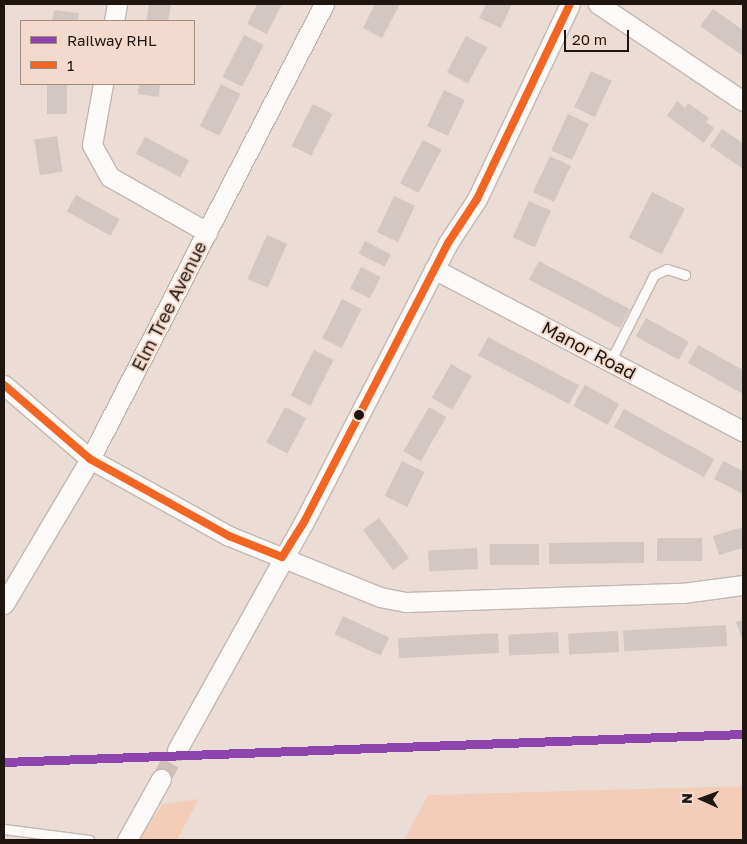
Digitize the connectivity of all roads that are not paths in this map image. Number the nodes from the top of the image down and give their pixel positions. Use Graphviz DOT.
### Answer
graph roads {
  1 [pos="117,4"];
  2 [pos="324,4"];
  3 [pos="570,4"];
  4 [pos="598,4"];
  5 [pos="114,20"];
  6 [pos="103,85"];
  7 [pos="743,101"];
  8 [pos="207,232"];
  9 [pos="434,269"];
  10 [pos="685,274"];
  11 [pos="610,362"];
  12 [pos="4,386"];
  13 [pos="743,431"];
  14 [pos="90,458"];
  15 [pos="282,557"];
  16 [pos="743,585"];
  17 [pos="4,604"];
  18 [pos="177,750"];
  19 [pos="161,779"];
  20 [pos="4,829"];
  21 [pos="89,840"];
  22 [pos="127,840"];
  1 -- 5 [label="street"];
  2 -- 8 [label="street, Elm Tree Avenue"];
  3 -- 9 [label="street"];
  4 -- 7 [label="street"];
  6 -- 8 [label="street"];
  8 -- 14 [label="street, Elm Tree Avenue"];
  9 -- 11 [label="street, Manor Road"];
  9 -- 15 [label="street"];
  10 -- 11 [label="lane"];
  11 -- 13 [label="street, Manor Road"];
  12 -- 14 [label="street"];
  14 -- 15 [label="street"];
  14 -- 17 [label="street, Elm Tree Avenue"];
  15 -- 16 [label="street"];
  15 -- 18 [label="street"];
  19 -- 22 [label="street"];
  20 -- 21 [label="lane"];
}
